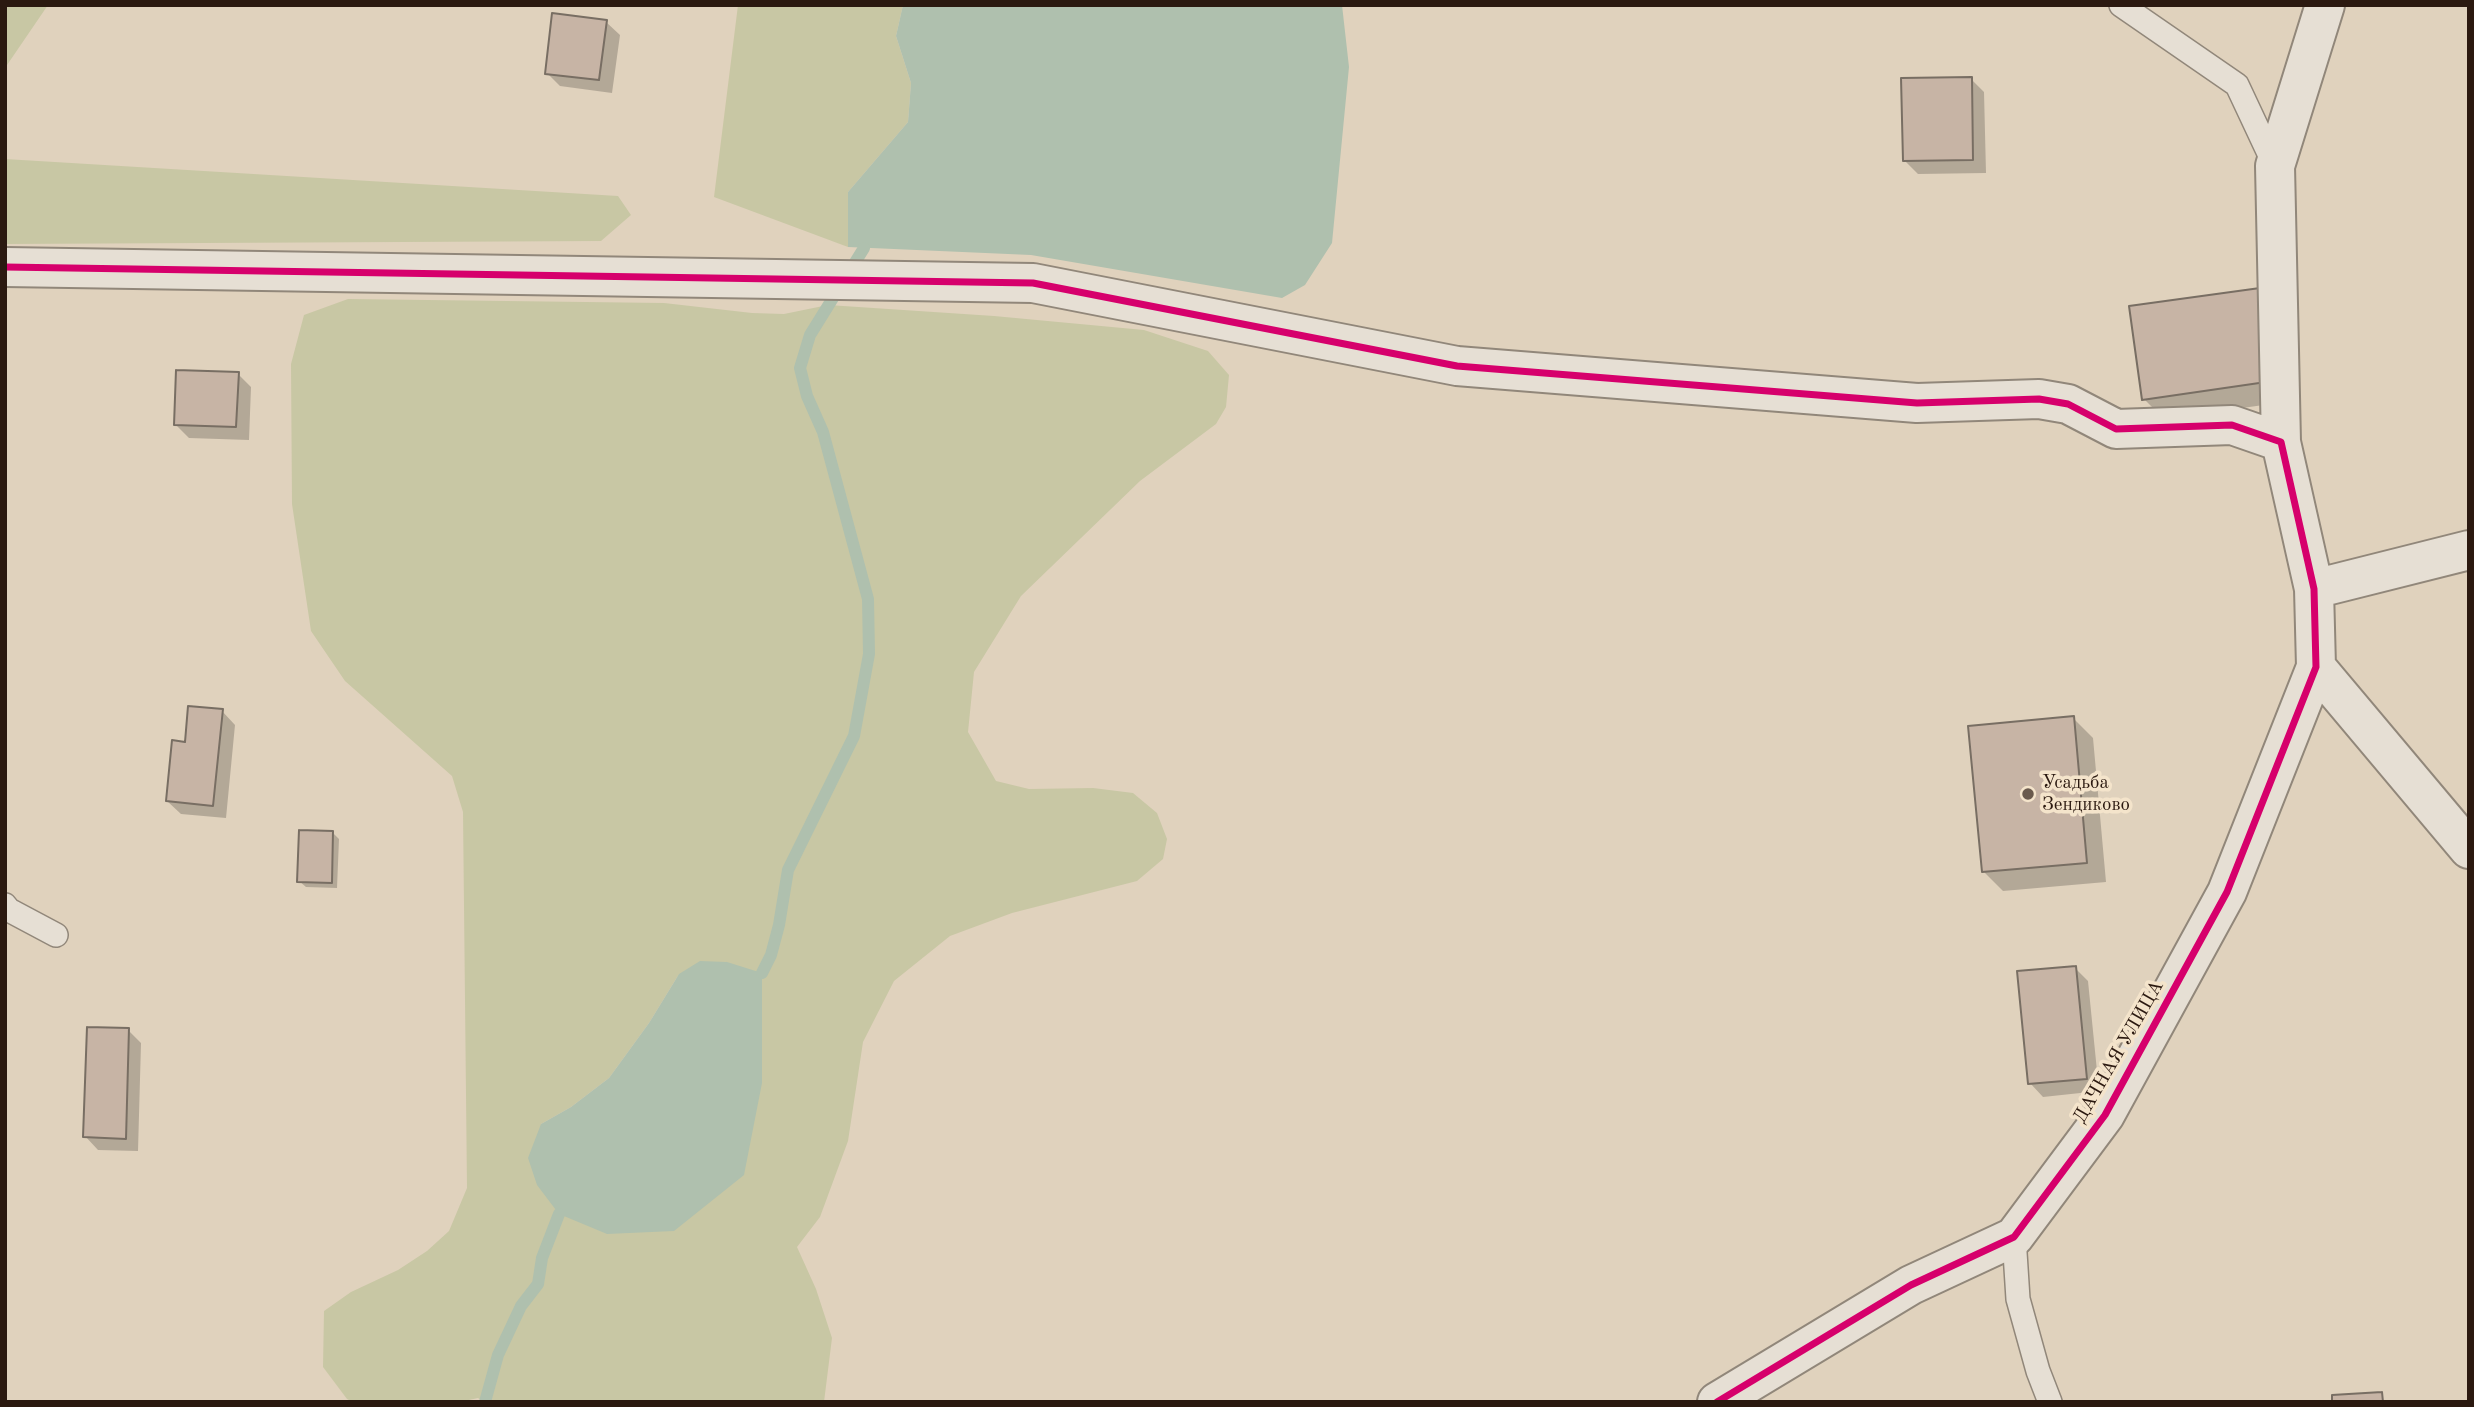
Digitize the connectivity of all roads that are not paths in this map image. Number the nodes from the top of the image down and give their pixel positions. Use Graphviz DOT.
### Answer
graph roads {
  1 [pos="2121,5"];
  2 [pos="2325,5"];
  3 [pos="2275,166"];
  4 [pos="5,267"];
  5 [pos="2281,442"];
  6 [pos="2469,550"];
  7 [pos="2314,589"];
  8 [pos="2316,667"];
  9 [pos="2469,849"];
  10 [pos="5,905"];
  11 [pos="56,935"];
  12 [pos="2014,1237"];
  13 [pos="1717,1402"];
  14 [pos="2050,1402"];
  1 -- 3 [label="lane"];
  2 -- 3 [label="street, ДАЧНАЯ УЛИЦА"];
  3 -- 5 [label="street, ДАЧНАЯ УЛИЦА"];
  4 -- 5 [label="street"];
  5 -- 7 [label="street, ДАЧНАЯ УЛИЦА"];
  6 -- 7 [label="street"];
  7 -- 8 [label="street, ДАЧНАЯ УЛИЦА"];
  8 -- 9 [label="street"];
  8 -- 12 [label="street, ДАЧНАЯ УЛИЦА"];
  10 -- 11 [label="lane"];
  12 -- 13 [label="street, ДАЧНАЯ УЛИЦА"];
  12 -- 14 [label="lane"];
}
